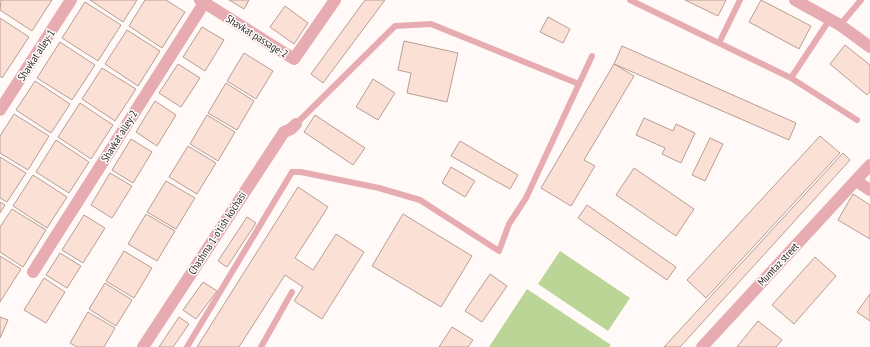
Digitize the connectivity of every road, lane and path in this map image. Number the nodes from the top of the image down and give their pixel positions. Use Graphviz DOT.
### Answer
graph roads {
  1 [pos="71,0"];
  2 [pos="335,0"];
  3 [pos="630,0"];
  4 [pos="740,0"];
  5 [pos="795,0"];
  6 [pos="861,0"];
  7 [pos="203,1"];
  8 [pos="642,3"];
  9 [pos="830,19"];
  10 [pos="840,25"];
  11 [pos="719,43"];
  12 [pos="870,47"];
  13 [pos="592,56"];
  14 [pos="792,78"];
  15 [pos="579,84"];
  16 [pos="0,110"];
  17 [pos="857,120"];
  18 [pos="296,124"];
  19 [pos="870,165"];
  20 [pos="856,182"];
  21 [pos="870,190"];
  22 [pos="33,272"];
  23 [pos="292,292"];
  24 [pos="146,346"];
  25 [pos="188,347"];
  26 [pos="261,347"];
  27 [pos="702,347"];
  1 -- 16 [label="street, Shavkat alley-1"];
  2 -- 7 [label="street, Shavkat passage-2"];
  3 -- 8 [label="lane"];
  4 -- 11 [label="lane"];
  5 -- 9 [label="street"];
  6 -- 10 [label="lane"];
  7 -- 22 [label="street, Shavkat alley-2"];
  8 -- 11 [label="lane"];
  9 -- 10 [label="street"];
  9 -- 14 [label="lane"];
  10 -- 12 [label="street"];
  11 -- 14 [label="lane"];
  13 -- 15 [label="lane"];
  14 -- 17 [label="lane"];
  15 -- 18 [label="lane"];
  15 -- 25 [label="lane"];
  18 -- 24 [label="street, Chashma 1-o'tish ko'chasi"];
  19 -- 20 [label="street, Mumtаz street"];
  20 -- 21 [label="street"];
  20 -- 27 [label="street, Mumtаz street"];
  23 -- 26 [label="lane"];
}
